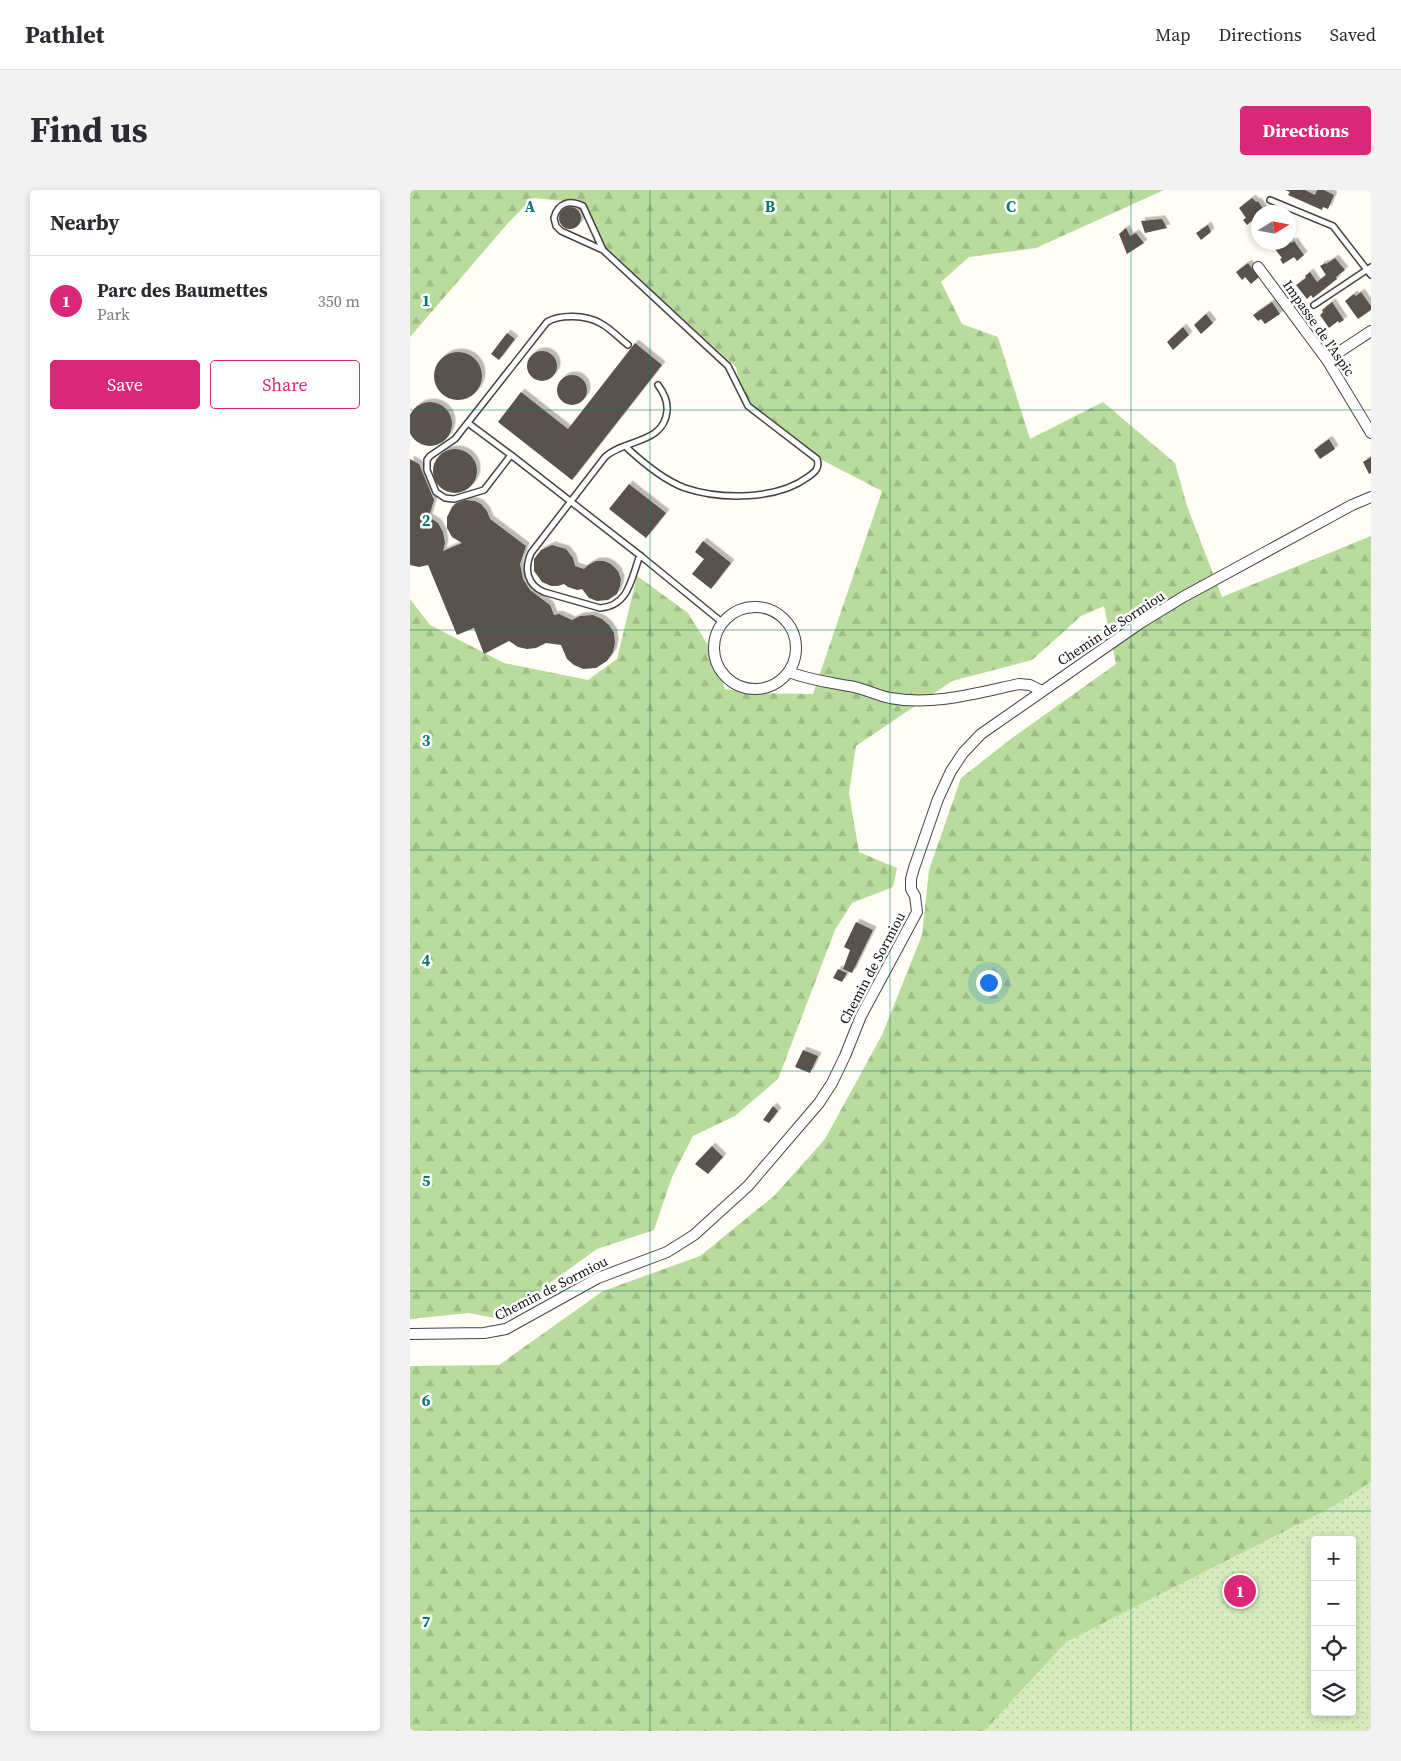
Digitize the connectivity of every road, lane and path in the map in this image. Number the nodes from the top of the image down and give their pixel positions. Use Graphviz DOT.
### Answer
graph roads {
  1 [pos="1270,200"];
  2 [pos="603,250"];
  3 [pos="1258,267"];
  4 [pos="1369,268"];
  5 [pos="1371,275"];
  6 [pos="1314,305"];
  7 [pos="1371,331"];
  8 [pos="628,345"];
  9 [pos="1327,360"];
  10 [pos="658,386"];
  11 [pos="468,423"];
  12 [pos="1371,433"];
  13 [pos="625,446"];
  14 [pos="511,455"];
  15 [pos="1371,497"];
  16 [pos="570,502"];
  17 [pos="640,556"];
  18 [pos="723,623"];
  19 [pos="789,672"];
  20 [pos="1042,691"];
  21 [pos="410,1334"];
  1 -- 4 [label="lane"];
  2 -- 2 [label="lane"];
  2 -- 13 [label="lane"];
  3 -- 9 [label="street, Impasse de l'Aspic"];
  4 -- 5 [label="lane"];
  4 -- 6 [label="lane"];
  7 -- 9 [label="street"];
  8 -- 11 [label="lane"];
  9 -- 12 [label="street, Impasse de l'Aspic"];
  10 -- 13 [label="lane"];
  11 -- 14 [label="lane"];
  11 -- 14 [label="lane"];
  13 -- 16 [label="lane"];
  14 -- 16 [label="lane"];
  15 -- 20 [label="street, Chemin de Sormiou"];
  16 -- 17 [label="lane"];
  16 -- 17 [label="lane"];
  17 -- 18 [label="lane"];
  18 -- 19 [label="street"];
  18 -- 19 [label="street"];
  19 -- 20 [label="street"];
  20 -- 21 [label="street, Chemin de Sormiou"];
}
